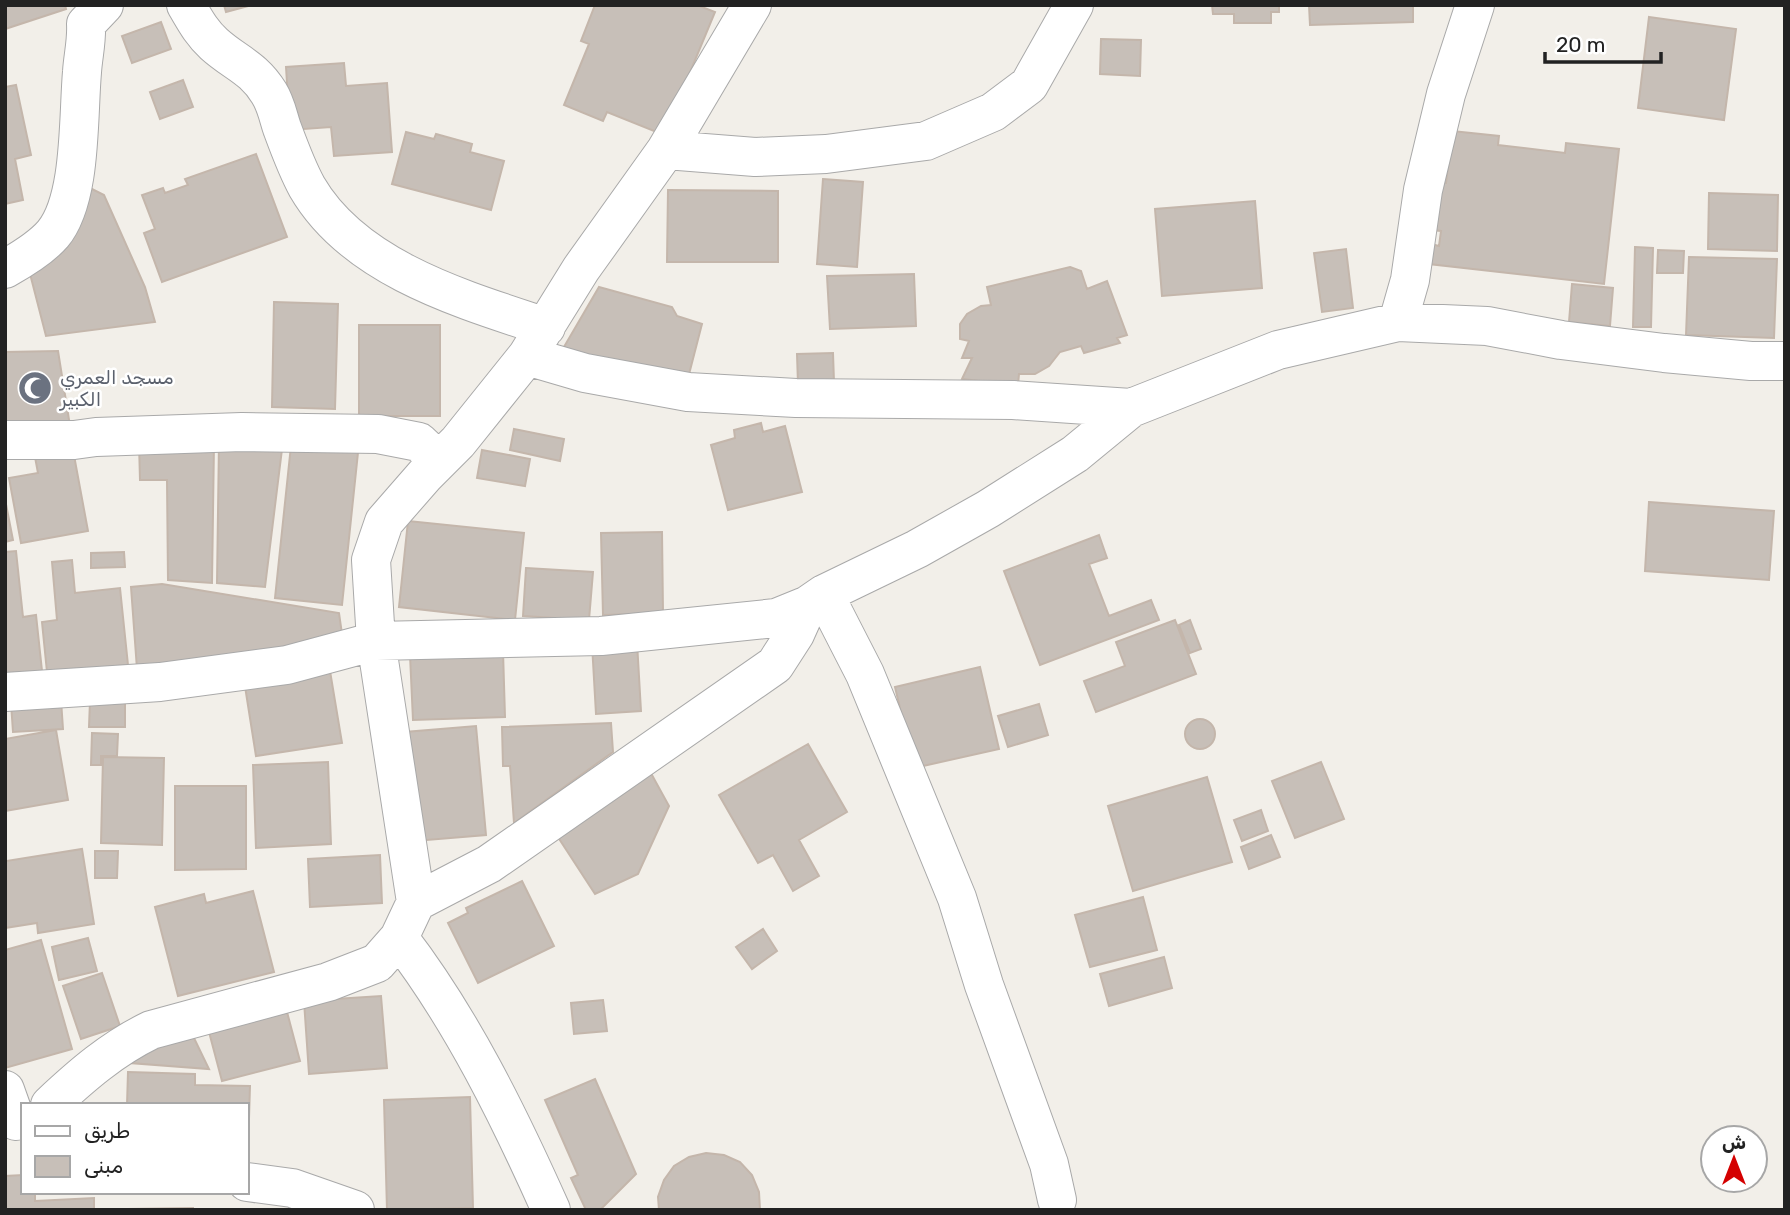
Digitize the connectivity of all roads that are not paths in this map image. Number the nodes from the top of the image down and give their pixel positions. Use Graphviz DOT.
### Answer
graph roads {
  1 [pos="104,5"];
  2 [pos="186,5"];
  3 [pos="752,5"];
  4 [pos="1074,5"];
  5 [pos="1475,5"];
  6 [pos="666,150"];
  7 [pos="5,269"];
  8 [pos="1398,322"];
  9 [pos="536,342"];
  10 [pos="1785,361"];
  11 [pos="1131,408"];
  12 [pos="5,440"];
  13 [pos="439,461"];
  14 [pos="816,599"];
  15 [pos="376,641"];
  16 [pos="5,692"];
  17 [pos="416,902"];
  18 [pos="399,938"];
  19 [pos="52,1103"];
  20 [pos="248,1182"];
  21 [pos="1058,1200"];
  22 [pos="355,1210"];
  23 [pos="551,1210"];
  1 -- 7 [label="street"];
  2 -- 9 [label="street"];
  3 -- 6 [label="street"];
  4 -- 6 [label="street"];
  5 -- 8 [label="street"];
  6 -- 9 [label="street"];
  8 -- 10 [label="street"];
  8 -- 11 [label="street"];
  9 -- 11 [label="street"];
  9 -- 13 [label="street"];
  11 -- 14 [label="street"];
  12 -- 13 [label="street"];
  13 -- 15 [label="street"];
  14 -- 15 [label="street"];
  14 -- 17 [label="street"];
  14 -- 21 [label="street"];
  15 -- 16 [label="street"];
  15 -- 17 [label="street"];
  17 -- 18 [label="street"];
  18 -- 19 [label="street"];
  18 -- 23 [label="street"];
  20 -- 22 [label="street"];
}
